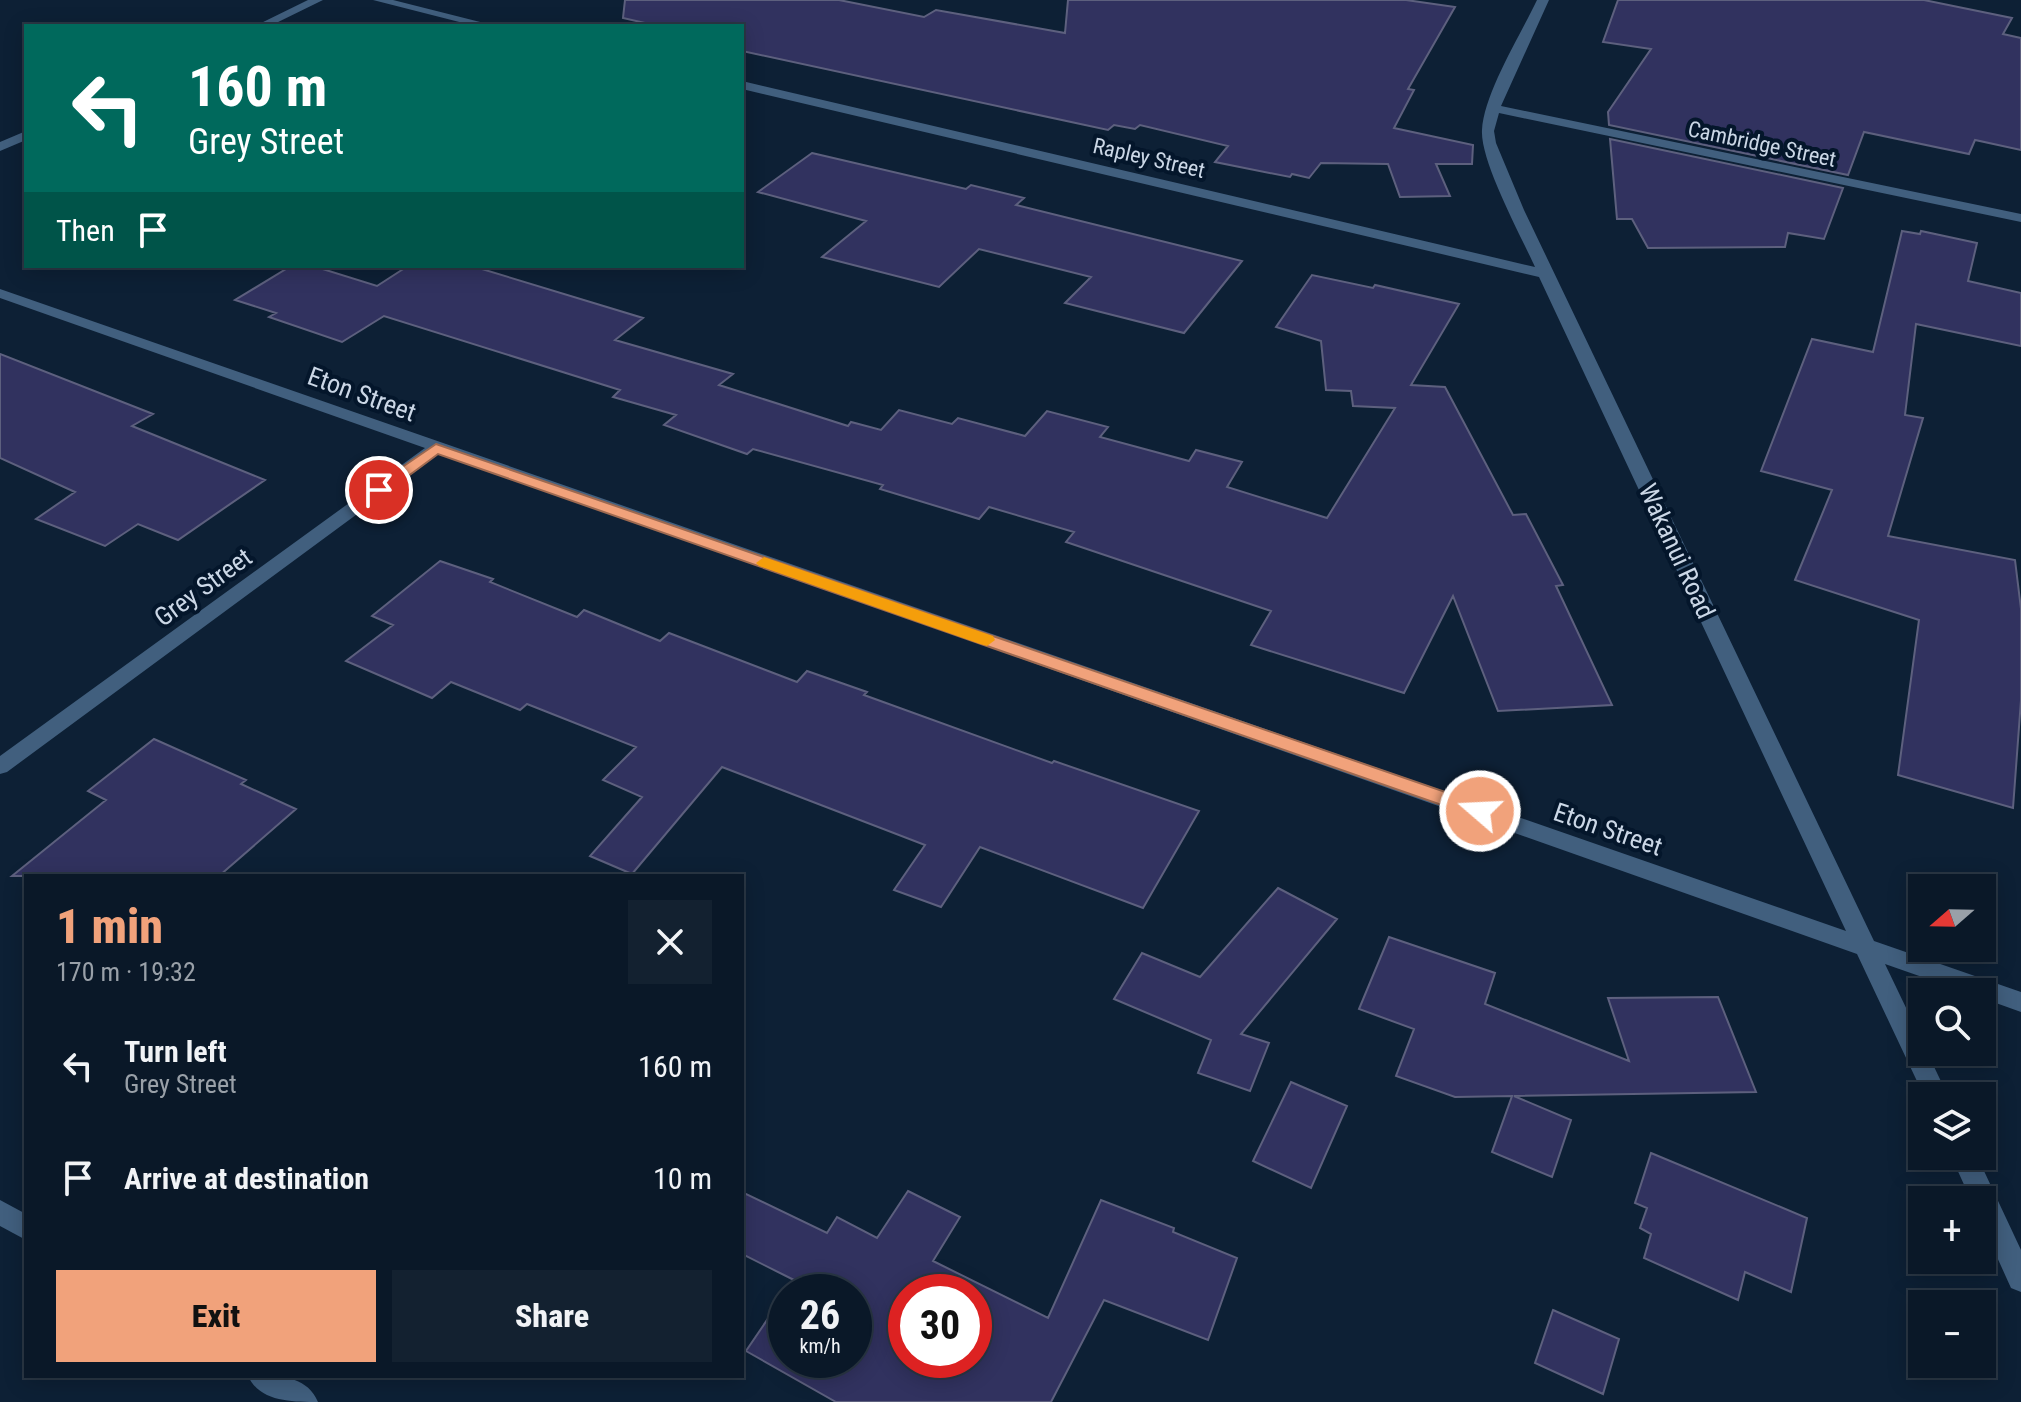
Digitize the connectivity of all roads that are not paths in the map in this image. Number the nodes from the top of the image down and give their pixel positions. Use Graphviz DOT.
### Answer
graph roads {
  1 [pos="317,0"];
  2 [pos="379,0"];
  3 [pos="1543,0"];
  4 [pos="265,24"];
  5 [pos="481,24"];
  6 [pos="744,85"];
  7 [pos="1494,108"];
  8 [pos="24,136"];
  9 [pos="0,147"];
  10 [pos="2021,218"];
  11 [pos="1547,274"];
  12 [pos="0,293"];
  13 [pos="436,448"];
  14 [pos="0,767"];
  15 [pos="1866,948"];
  16 [pos="2021,1002"];
  17 [pos="1929,1082"];
  18 [pos="1970,1170"];
  19 [pos="0,1212"];
  20 [pos="24,1227"];
  21 [pos="2021,1279"];
  22 [pos="265,1378"];
  23 [pos="304,1402"];
  1 -- 4 [label="street"];
  2 -- 5 [label="street"];
  3 -- 7 [label="street, Wakanui Road"];
  6 -- 11 [label="street, Rapley Street"];
  7 -- 10 [label="street, Cambridge Street"];
  7 -- 11 [label="street, Wakanui Road"];
  8 -- 9 [label="street"];
  11 -- 15 [label="street, Wakanui Road"];
  12 -- 13 [label="street, Eton Street"];
  13 -- 14 [label="street, Grey Street"];
  13 -- 15 [label="street, Eton Street"];
  15 -- 16 [label="street, Eton Street"];
  15 -- 17 [label="street, Wakanui Road"];
  18 -- 21 [label="street"];
  19 -- 20 [label="street"];
  22 -- 23 [label="street"];
}
